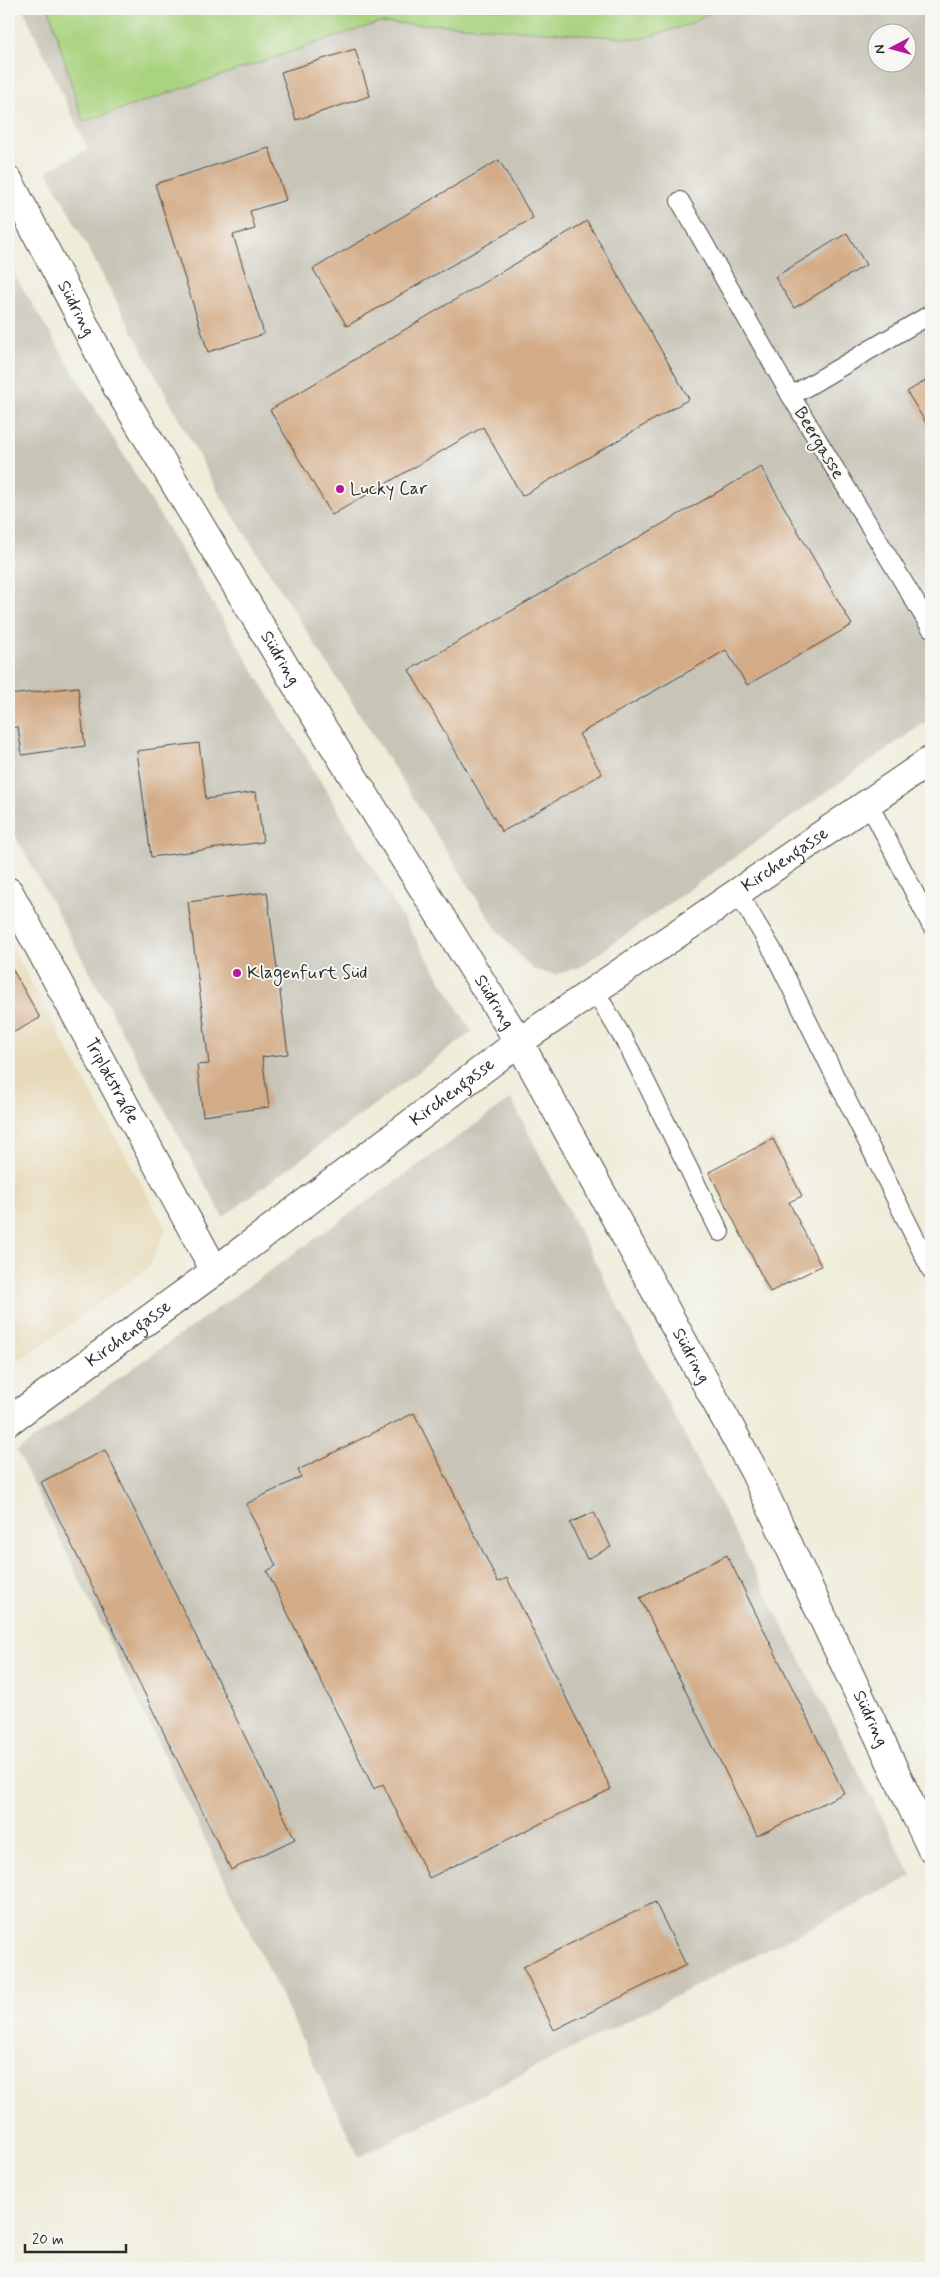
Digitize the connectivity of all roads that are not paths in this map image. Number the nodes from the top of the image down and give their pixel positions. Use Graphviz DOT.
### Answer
graph roads {
  1 [pos="9,181"];
  2 [pos="680,201"];
  3 [pos="931,314"];
  4 [pos="791,396"];
  5 [pos="931,628"];
  6 [pos="931,760"];
  7 [pos="868,804"];
  8 [pos="9,892"];
  9 [pos="738,893"];
  10 [pos="931,925"];
  11 [pos="595,991"];
  12 [pos="519,1042"];
  13 [pos="720,1232"];
  14 [pos="931,1270"];
  15 [pos="215,1271"];
  16 [pos="9,1421"];
  17 [pos="931,1848"];
  1 -- 12 [label="main road, Südring"];
  2 -- 4 [label="lane"];
  3 -- 4 [label="lane, Beergasse"];
  4 -- 5 [label="lane, Beergasse"];
  6 -- 7 [label="main road, Kirchengasse"];
  7 -- 9 [label="main road, Kirchengasse"];
  7 -- 10 [label="lane"];
  8 -- 15 [label="main road, Triplatstraße"];
  9 -- 11 [label="main road, Kirchengasse"];
  9 -- 14 [label="lane"];
  11 -- 12 [label="main road, Kirchengasse"];
  11 -- 13 [label="lane"];
  12 -- 15 [label="main road, Kirchengasse"];
  12 -- 17 [label="main road, Südring"];
  15 -- 16 [label="main road, Kirchengasse"];
}
